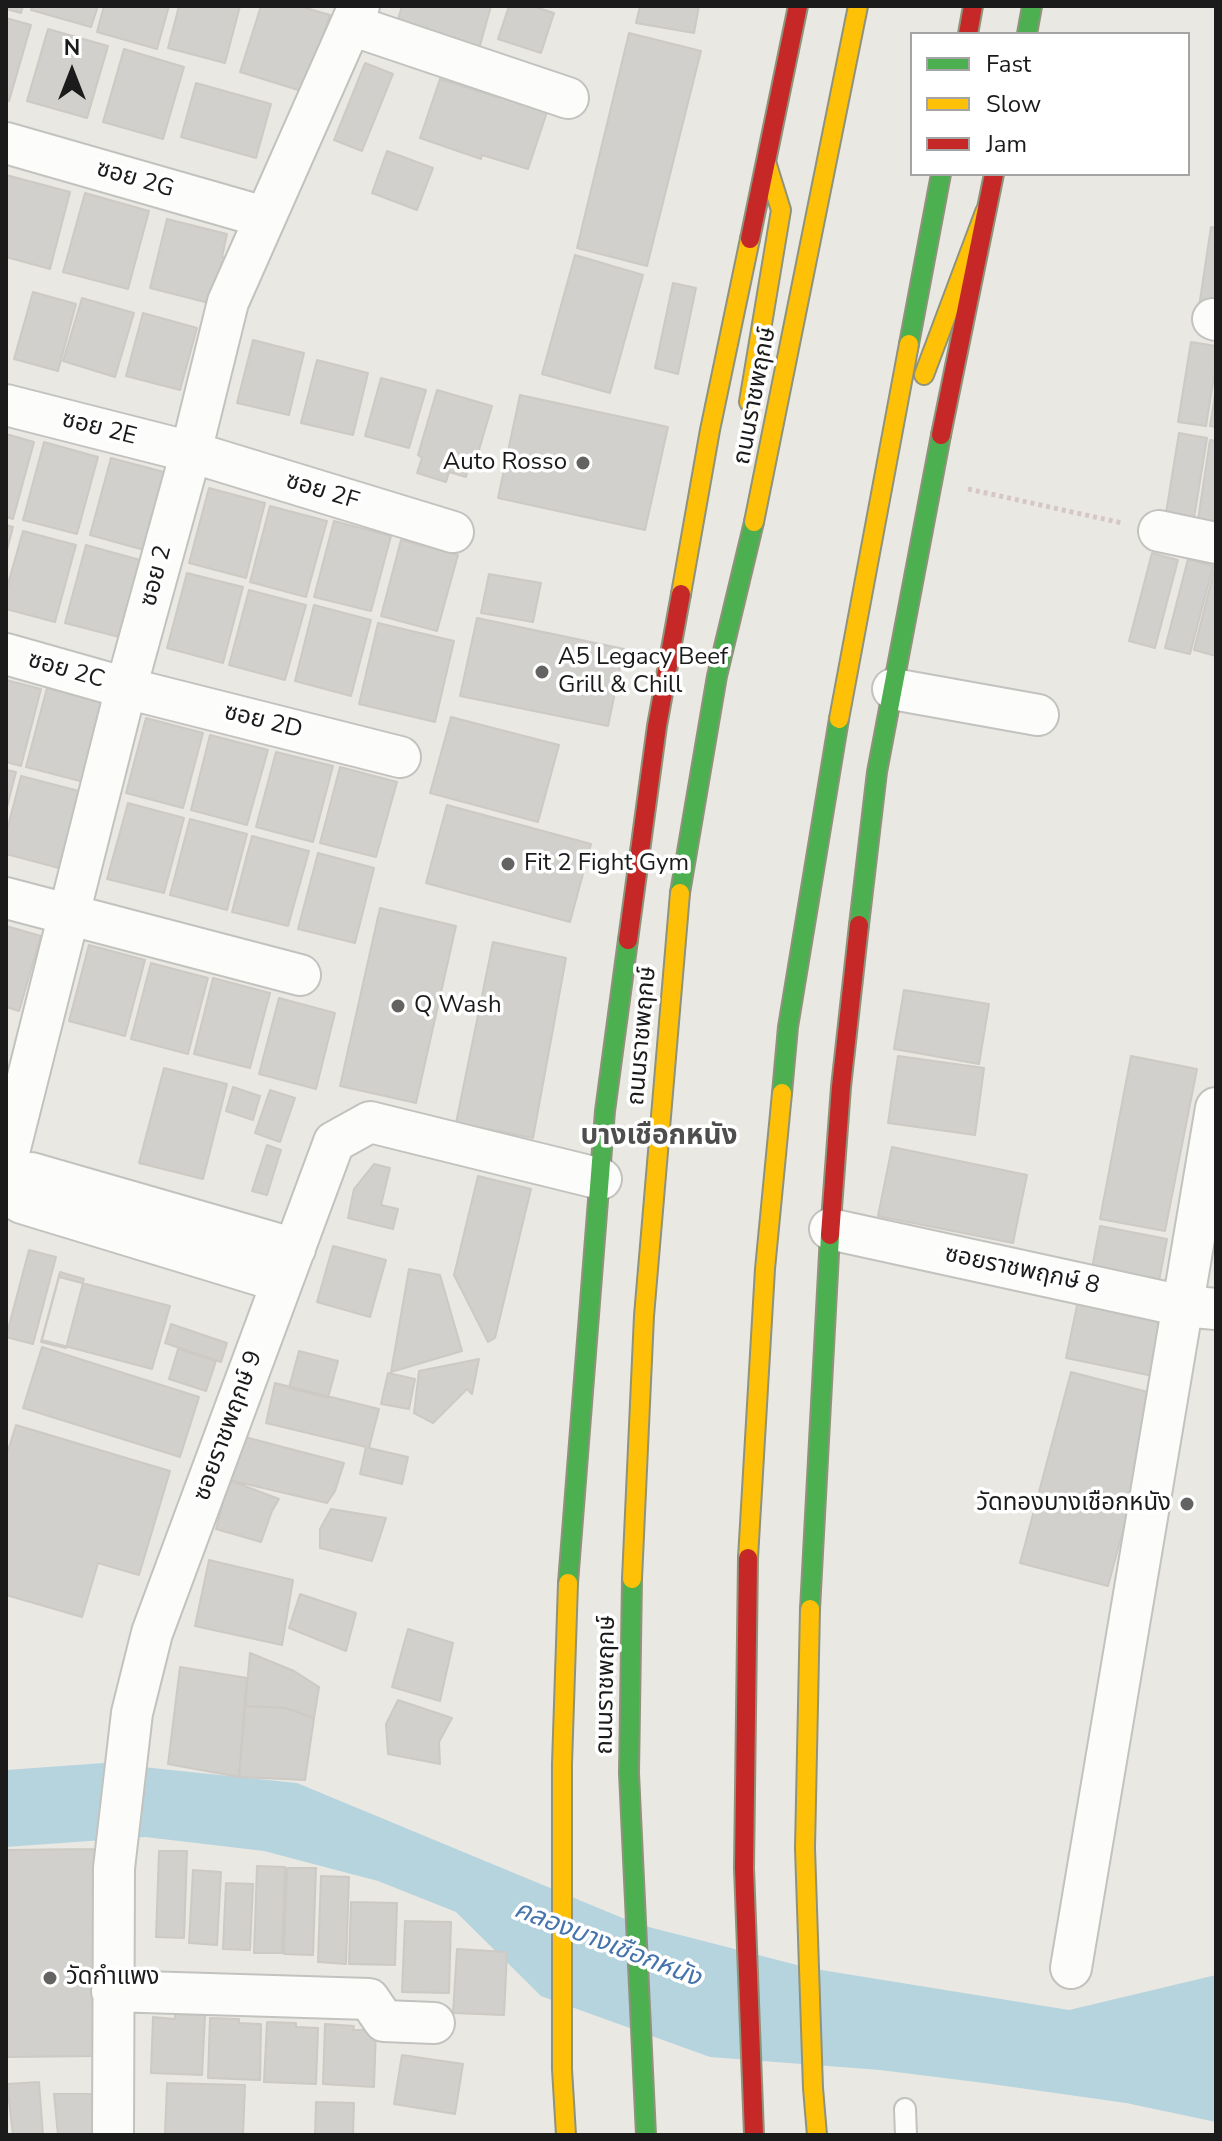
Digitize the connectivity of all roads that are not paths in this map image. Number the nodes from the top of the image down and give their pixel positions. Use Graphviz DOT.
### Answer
graph roads {
  1 [pos="798,6"];
  2 [pos="858,6"];
  3 [pos="973,6"];
  4 [pos="1032,6"];
  5 [pos="355,16"];
  6 [pos="968,32"];
  7 [pos="1027,32"];
  8 [pos="568,98"];
  9 [pos="6,143"];
  10 [pos="767,165"];
  11 [pos="941,176"];
  12 [pos="994,176"];
  13 [pos="985,212"];
  14 [pos="264,217"];
  15 [pos="6,405"];
  16 [pos="191,452"];
  17 [pos="762,488"];
  18 [pos="881,490"];
  19 [pos="1159,531"];
  20 [pos="453,532"];
  21 [pos="1216,543"];
  22 [pos="6,654"];
  23 [pos="126,688"];
  24 [pos="893,689"];
  25 [pos="1038,715"];
  26 [pos="400,757"];
  27 [pos="6,898"];
  28 [pos="69,916"];
  29 [pos="300,975"];
  30 [pos="1216,1108"];
  31 [pos="6,1164"];
  32 [pos="601,1179"];
  33 [pos="6,1187"];
  34 [pos="6,1194"];
  35 [pos="830,1229"];
  36 [pos="288,1266"];
  37 [pos="1200,1308"];
  38 [pos="1071,1968"];
  39 [pos="112,1991"];
  40 [pos="434,2023"];
  41 [pos="905,2109"];
  42 [pos="113,2135"];
  43 [pos="566,2135"];
  44 [pos="646,2135"];
  45 [pos="754,2135"];
  46 [pos="817,2135"];
  47 [pos="906,2135"];
  1 -- 10 [label="main road, ถนนราชพฤกษ์"];
  2 -- 17 [label="main road, ถนนราชพฤกษ์"];
  3 -- 6 [label="main road"];
  4 -- 7 [label="main road"];
  5 -- 8 [label="street"];
  5 -- 14 [label="street, ซอย 2"];
  9 -- 14 [label="street, ซอย 2G"];
  10 -- 17 [label="main road"];
  10 -- 32 [label="main road, ถนนราชพฤกษ์"];
  11 -- 18 [label="main road"];
  12 -- 13 [label="main road"];
  13 -- 18 [label="main road"];
  13 -- 24 [label="main road"];
  14 -- 16 [label="street, ซอย 2"];
  15 -- 16 [label="street, ซอย 2E"];
  16 -- 20 [label="street, ซอย 2F"];
  16 -- 23 [label="street, ซอย 2"];
  17 -- 44 [label="main road, ถนนราชพฤกษ์"];
  18 -- 45 [label="main road"];
  19 -- 21 [label="street"];
  22 -- 23 [label="street, ซอย 2C"];
  23 -- 26 [label="street, ซอย 2D"];
  23 -- 28 [label="street, ซอย 2"];
  24 -- 25 [label="street"];
  24 -- 35 [label="main road"];
  27 -- 28 [label="street"];
  28 -- 29 [label="street"];
  28 -- 31 [label="street, ซอย 2"];
  30 -- 37 [label="street"];
  32 -- 36 [label="street, ซอยราชพฤกษ์ 9"];
  32 -- 43 [label="main road, ถนนราชพฤกษ์"];
  33 -- 36 [label="street"];
  34 -- 36 [label="street"];
  35 -- 37 [label="street, ซอยราชพฤกษ์ 8"];
  35 -- 46 [label="main road"];
  36 -- 39 [label="street, ซอยราชพฤกษ์ 9"];
  37 -- 38 [label="street"];
  39 -- 40 [label="street"];
  39 -- 42 [label="street, ซอยราชพฤกษ์ 9"];
  41 -- 47 [label="lane"];
}
